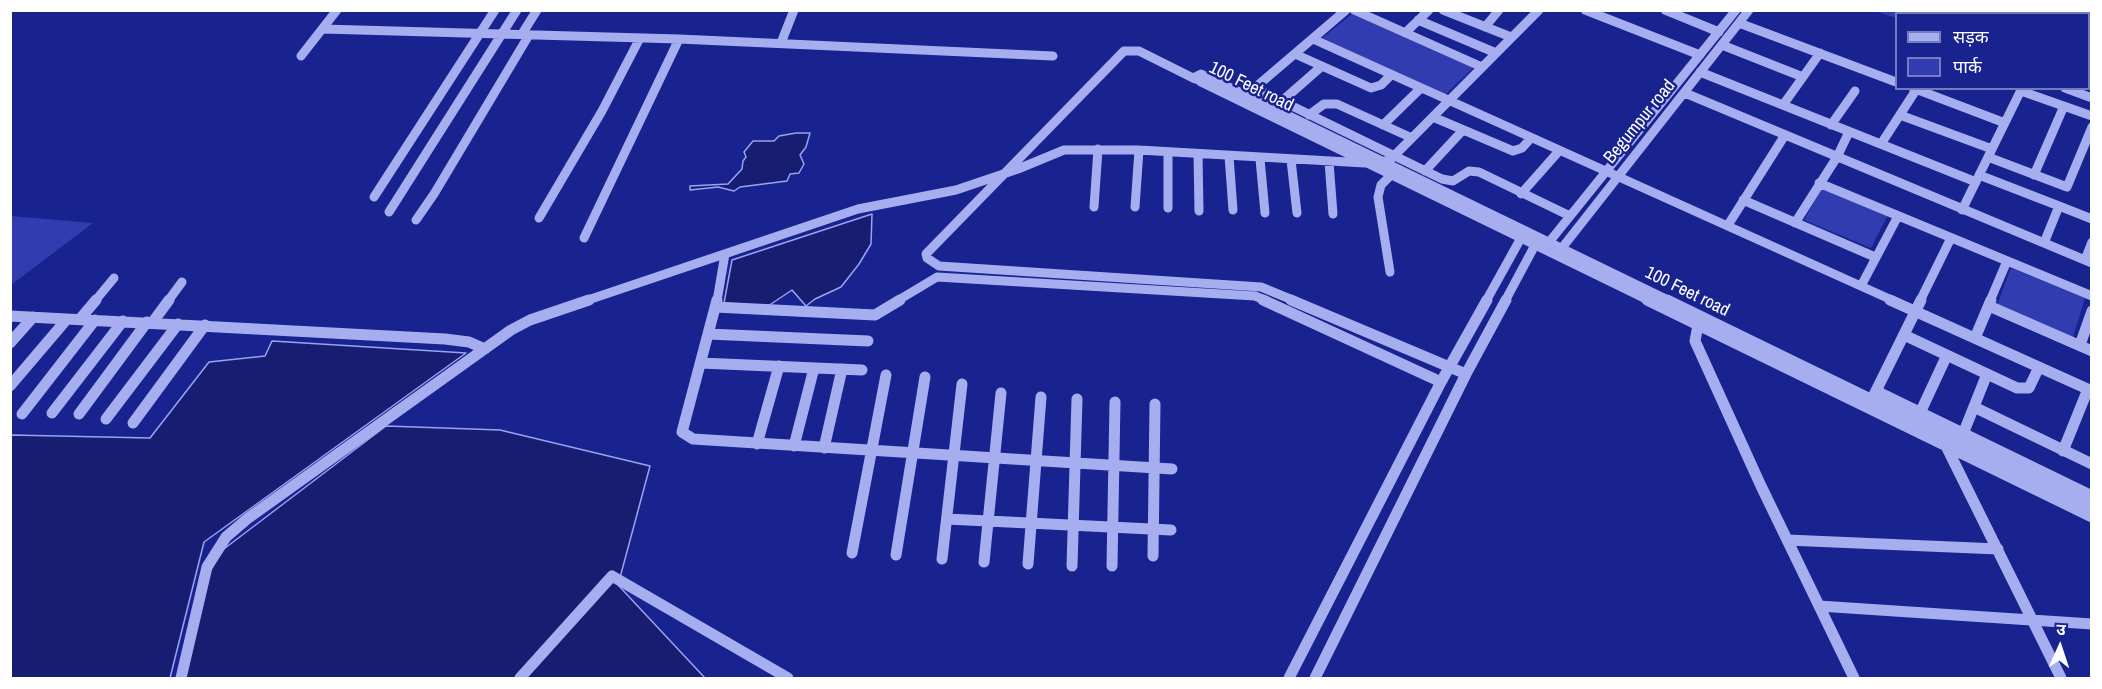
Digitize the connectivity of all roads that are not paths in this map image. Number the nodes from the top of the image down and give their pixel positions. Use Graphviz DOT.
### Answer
graph roads {
  1 [pos="337,10"];
  2 [pos="495,10"];
  3 [pos="517,10"];
  4 [pos="537,10"];
  5 [pos="794,10"];
  6 [pos="1346,10"];
  7 [pos="1354,10"];
  8 [pos="1384,10"];
  9 [pos="1429,10"];
  10 [pos="1443,10"];
  11 [pos="1499,10"];
  12 [pos="1539,10"];
  13 [pos="1586,10"];
  14 [pos="1736,10"];
  15 [pos="1749,10"];
  16 [pos="1668,11"];
  17 [pos="1461,13"];
  18 [pos="1604,14"];
  19 [pos="1374,19"];
  20 [pos="1418,20"];
  21 [pos="1739,23"];
  22 [pos="1485,27"];
  23 [pos="323,29"];
  24 [pos="1719,32"];
  25 [pos="481,33"];
  26 [pos="502,33"];
  27 [pos="1405,33"];
  28 [pos="526,34"];
  29 [pos="1511,37"];
  30 [pos="640,38"];
  31 [pos="679,39"];
  32 [pos="1313,39"];
  33 [pos="781,44"];
  34 [pos="1722,45"];
  35 [pos="1496,53"];
  36 [pos="1820,53"];
  37 [pos="1295,54"];
  38 [pos="1700,55"];
  39 [pos="301,56"];
  40 [pos="1053,56"];
  41 [pos="1322,66"];
  42 [pos="1482,67"];
  43 [pos="1700,72"];
  44 [pos="1391,75"];
  45 [pos="1803,76"];
  46 [pos="1680,79"];
  47 [pos="1195,80"];
  48 [pos="1895,82"];
  49 [pos="1692,84"];
  50 [pos="1421,88"];
  51 [pos="1914,90"];
  52 [pos="1918,90"];
  53 [pos="2021,90"];
  54 [pos="2072,90"];
  55 [pos="1855,91"];
  56 [pos="1251,92"];
  57 [pos="1685,93"];
  58 [pos="2091,98"];
  59 [pos="1282,101"];
  60 [pos="1449,101"];
  61 [pos="1783,105"];
  62 [pos="2064,106"];
  63 [pos="1309,115"];
  64 [pos="1900,115"];
  65 [pos="2091,116"];
  66 [pos="1433,117"];
  67 [pos="2005,123"];
  68 [pos="1831,124"];
  69 [pos="1383,125"];
  70 [pos="2091,127"];
  71 [pos="1463,130"];
  72 [pos="1849,132"];
  73 [pos="1785,135"];
  74 [pos="1412,138"];
  75 [pos="1531,138"];
  76 [pos="1881,144"];
  77 [pos="1098,149"];
  78 [pos="1139,150"];
  79 [pos="1559,151"];
  80 [pos="1168,153"];
  81 [pos="1990,153"];
  82 [pos="1198,154"];
  83 [pos="1229,156"];
  84 [pos="1394,156"];
  85 [pos="1837,157"];
  86 [pos="1260,159"];
  87 [pos="1291,160"];
  88 [pos="1329,162"];
  89 [pos="1369,163"];
  90 [pos="1385,163"];
  91 [pos="1425,171"];
  92 [pos="1606,172"];
  93 [pos="1392,174"];
  94 [pos="2034,174"];
  95 [pos="1001,175"];
  96 [pos="1617,177"];
  97 [pos="1977,179"];
  98 [pos="1819,183"];
  99 [pos="1521,194"];
  100 [pos="374,197"];
  101 [pos="1743,200"];
  102 [pos="2059,206"];
  103 [pos="1094,207"];
  104 [pos="1135,207"];
  105 [pos="1168,208"];
  106 [pos="1233,210"];
  107 [pos="1962,210"];
  108 [pos="1199,211"];
  109 [pos="389,212"];
  110 [pos="1265,213"];
  111 [pos="1297,213"];
  112 [pos="1334,214"];
  113 [pos="1570,216"];
  114 [pos="1898,216"];
  115 [pos="539,218"];
  116 [pos="416,219"];
  117 [pos="2091,219"];
  118 [pos="1795,223"];
  119 [pos="1728,225"];
  120 [pos="584,238"];
  121 [pos="1521,238"];
  122 [pos="1951,238"];
  123 [pos="2091,242"];
  124 [pos="2044,243"];
  125 [pos="1543,245"];
  126 [pos="1558,251"];
  127 [pos="725,254"];
  128 [pos="1875,257"];
  129 [pos="2007,261"];
  130 [pos="2088,262"];
  131 [pos="1390,272"];
  132 [pos="114,278"];
  133 [pos="182,282"];
  134 [pos="1861,286"];
  135 [pos="2091,296"];
  136 [pos="1989,306"];
  137 [pos="715,307"];
  138 [pos="2091,311"];
  139 [pos="1915,312"];
  140 [pos="10,316"];
  141 [pos="33,317"];
  142 [pos="67,319"];
  143 [pos="81,319"];
  144 [pos="95,320"];
  145 [pos="123,321"];
  146 [pos="149,323"];
  147 [pos="178,324"];
  148 [pos="205,325"];
  149 [pos="1698,326"];
  150 [pos="708,334"];
  151 [pos="1904,335"];
  152 [pos="1975,338"];
  153 [pos="868,341"];
  154 [pos="10,343"];
  155 [pos="2080,345"];
  156 [pos="485,350"];
  157 [pos="2091,351"];
  158 [pos="1947,355"];
  159 [pos="701,363"];
  160 [pos="779,366"];
  161 [pos="1449,367"];
  162 [pos="2039,367"];
  163 [pos="814,368"];
  164 [pos="842,369"];
  165 [pos="862,370"];
  166 [pos="1466,374"];
  167 [pos="1987,374"];
  168 [pos="886,375"];
  169 [pos="925,378"];
  170 [pos="1441,382"];
  171 [pos="962,384"];
  172 [pos="10,386"];
  173 [pos="2090,390"];
  174 [pos="1001,393"];
  175 [pos="1874,396"];
  176 [pos="1041,397"];
  177 [pos="1077,399"];
  178 [pos="1115,402"];
  179 [pos="1155,404"];
  180 [pos="1974,407"];
  181 [pos="52,413"];
  182 [pos="1920,413"];
  183 [pos="22,414"];
  184 [pos="79,414"];
  185 [pos="106,419"];
  186 [pos="132,423"];
  187 [pos="1963,434"];
  188 [pos="757,444"];
  189 [pos="794,446"];
  190 [pos="825,448"];
  191 [pos="1947,448"];
  192 [pos="872,451"];
  193 [pos="2063,451"];
  194 [pos="912,453"];
  195 [pos="955,456"];
  196 [pos="995,458"];
  197 [pos="1037,462"];
  198 [pos="1076,464"];
  199 [pos="2091,464"];
  200 [pos="1115,466"];
  201 [pos="1154,468"];
  202 [pos="1172,469"];
  203 [pos="2091,496"];
  204 [pos="2091,507"];
  205 [pos="2091,517"];
  206 [pos="947,519"];
  207 [pos="989,520"];
  208 [pos="1031,522"];
  209 [pos="1073,526"];
  210 [pos="1113,528"];
  211 [pos="1154,530"];
  212 [pos="1171,530"];
  213 [pos="1787,540"];
  214 [pos="1998,549"];
  215 [pos="852,553"];
  216 [pos="896,555"];
  217 [pos="1153,556"];
  218 [pos="942,559"];
  219 [pos="984,562"];
  220 [pos="1028,564"];
  221 [pos="1072,566"];
  222 [pos="1112,566"];
  223 [pos="1819,606"];
  224 [pos="2032,621"];
  225 [pos="2091,624"];
  226 [pos="181,678"];
  227 [pos="520,678"];
  228 [pos="788,678"];
  229 [pos="1289,678"];
  230 [pos="1315,678"];
  231 [pos="1854,678"];
  232 [pos="2061,678"];
  1 -- 23 [label="street"];
  2 -- 25 [label="street"];
  3 -- 26 [label="street"];
  4 -- 28 [label="street"];
  5 -- 33 [label="street"];
  6 -- 32 [label="street"];
  7 -- 19 [label="street"];
  8 -- 19 [label="street"];
  9 -- 20 [label="street"];
  10 -- 17 [label="street"];
  11 -- 22 [label="street"];
  12 -- 29 [label="street"];
  13 -- 18 [label="street"];
  14 -- 24 [label="street, Begumpur road"];
  15 -- 21 [label="street, Begumpur road"];
  16 -- 24 [label="street"];
  17 -- 22 [label="street"];
  18 -- 38 [label="street"];
  19 -- 27 [label="street"];
  20 -- 27 [label="street"];
  20 -- 35 [label="street"];
  21 -- 34 [label="street, Begumpur road"];
  21 -- 36 [label="street"];
  22 -- 29 [label="street"];
  23 -- 25 [label="street"];
  23 -- 39 [label="street"];
  24 -- 38 [label="street, Begumpur road"];
  25 -- 26 [label="street"];
  25 -- 100 [label="street"];
  26 -- 28 [label="street"];
  26 -- 109 [label="street"];
  27 -- 42 [label="street"];
  28 -- 30 [label="street"];
  28 -- 116 [label="street"];
  29 -- 35 [label="street"];
  30 -- 31 [label="street"];
  30 -- 115 [label="street"];
  31 -- 33 [label="street"];
  31 -- 120 [label="street"];
  32 -- 37 [label="street"];
  32 -- 44 [label="street"];
  33 -- 40 [label="street"];
  34 -- 43 [label="street, Begumpur road"];
  34 -- 45 [label="street"];
  35 -- 42 [label="street"];
  36 -- 45 [label="street"];
  36 -- 48 [label="street"];
  37 -- 41 [label="street"];
  37 -- 56 [label="street"];
  38 -- 46 [label="street, Begumpur road"];
  41 -- 44 [label="street"];
  41 -- 59 [label="street"];
  42 -- 60 [label="street"];
  43 -- 49 [label="street, Begumpur road"];
  43 -- 61 [label="street"];
  44 -- 50 [label="street"];
  45 -- 61 [label="street"];
  46 -- 49 [label="street"];
  46 -- 92 [label="street, Begumpur road"];
  47 -- 56 [label="street, 100 Feet road"];
  47 -- 89 [label="street, 100 Feet road"];
  47 -- 95 [label="street"];
  49 -- 57 [label="street, Begumpur road"];
  50 -- 60 [label="street"];
  50 -- 69 [label="street"];
  51 -- 64 [label="street"];
  52 -- 67 [label="street"];
  53 -- 62 [label="street"];
  53 -- 67 [label="street"];
  54 -- 58 [label="street"];
  55 -- 68 [label="street"];
  56 -- 59 [label="street"];
  56 -- 90 [label="street, 100 Feet road"];
  57 -- 73 [label="street"];
  57 -- 96 [label="street, Begumpur road"];
  59 -- 63 [label="street"];
  60 -- 66 [label="street"];
  60 -- 75 [label="street"];
  61 -- 68 [label="street"];
  62 -- 65 [label="street"];
  62 -- 94 [label="street"];
  63 -- 69 [label="street"];
  63 -- 84 [label="street"];
  64 -- 76 [label="street"];
  64 -- 81 [label="street"];
  66 -- 71 [label="street"];
  66 -- 74 [label="street"];
  67 -- 81 [label="street"];
  68 -- 72 [label="street"];
  69 -- 74 [label="street"];
  70 -- 94 [label="street"];
  71 -- 75 [label="street"];
  71 -- 91 [label="street"];
  72 -- 76 [label="street"];
  72 -- 85 [label="street"];
  73 -- 85 [label="street"];
  73 -- 101 [label="street"];
  74 -- 84 [label="street"];
  75 -- 79 [label="street"];
  76 -- 97 [label="street"];
  77 -- 78 [label="street"];
  77 -- 95 [label="street"];
  77 -- 103 [label="street"];
  78 -- 80 [label="street"];
  78 -- 104 [label="street"];
  79 -- 92 [label="street"];
  79 -- 99 [label="street"];
  80 -- 82 [label="street"];
  80 -- 105 [label="street"];
  81 -- 94 [label="street"];
  81 -- 97 [label="street"];
  82 -- 83 [label="street"];
  82 -- 108 [label="street"];
  83 -- 86 [label="street"];
  83 -- 106 [label="street"];
  84 -- 90 [label="street"];
  84 -- 91 [label="street"];
  85 -- 98 [label="street"];
  85 -- 107 [label="street"];
  86 -- 87 [label="street"];
  86 -- 110 [label="street"];
  87 -- 88 [label="street"];
  87 -- 111 [label="street"];
  88 -- 89 [label="street"];
  88 -- 112 [label="street"];
  89 -- 90 [label="street"];
  89 -- 93 [label="street, 100 Feet road"];
  90 -- 125 [label="street, 100 Feet road"];
  91 -- 99 [label="street"];
  92 -- 96 [label="street"];
  92 -- 113 [label="street, Begumpur road"];
  93 -- 121 [label="street, 100 Feet road"];
  93 -- 131 [label="street"];
  95 -- 127 [label="street"];
  95 -- 161 [label="street"];
  96 -- 119 [label="street"];
  96 -- 126 [label="street, Begumpur road"];
  97 -- 102 [label="street"];
  97 -- 107 [label="street"];
  98 -- 114 [label="street"];
  98 -- 118 [label="street"];
  99 -- 113 [label="street"];
  101 -- 118 [label="street"];
  101 -- 119 [label="street"];
  102 -- 117 [label="street"];
  102 -- 124 [label="street"];
  107 -- 124 [label="street"];
  113 -- 125 [label="street, Begumpur road"];
  114 -- 122 [label="street"];
  114 -- 128 [label="street"];
  118 -- 128 [label="street"];
  119 -- 134 [label="street"];
  121 -- 125 [label="street, 100 Feet road"];
  121 -- 161 [label="street"];
  122 -- 129 [label="street"];
  122 -- 139 [label="street"];
  123 -- 130 [label="street"];
  124 -- 130 [label="street"];
  125 -- 126 [label="street, 100 Feet road"];
  125 -- 166 [label="street, Begumpur road"];
  126 -- 149 [label="street, 100 Feet road"];
  126 -- 175 [label="street, 100 Feet road"];
  127 -- 137 [label="street"];
  127 -- 156 [label="street"];
  128 -- 134 [label="street"];
  129 -- 135 [label="street"];
  129 -- 136 [label="street"];
  132 -- 143 [label="street"];
  133 -- 146 [label="street"];
  134 -- 139 [label="street"];
  136 -- 152 [label="street"];
  136 -- 155 [label="street"];
  137 -- 150 [label="street"];
  137 -- 170 [label="street"];
  138 -- 155 [label="street"];
  139 -- 151 [label="street"];
  139 -- 152 [label="street"];
  140 -- 141 [label="street"];
  141 -- 142 [label="street"];
  141 -- 154 [label="street"];
  142 -- 143 [label="street"];
  142 -- 172 [label="street"];
  143 -- 144 [label="street"];
  144 -- 145 [label="street"];
  144 -- 183 [label="street"];
  145 -- 146 [label="street"];
  145 -- 181 [label="street"];
  146 -- 147 [label="street"];
  146 -- 184 [label="street"];
  147 -- 148 [label="street"];
  147 -- 185 [label="street"];
  148 -- 156 [label="street"];
  148 -- 186 [label="street"];
  149 -- 191 [label="street, 100 Feet road"];
  149 -- 213 [label="street"];
  150 -- 153 [label="street"];
  150 -- 159 [label="street"];
  151 -- 158 [label="street"];
  151 -- 175 [label="street"];
  152 -- 162 [label="street"];
  155 -- 157 [label="street"];
  156 -- 226 [label="street"];
  158 -- 167 [label="street"];
  158 -- 182 [label="street"];
  159 -- 160 [label="street"];
  159 -- 188 [label="street"];
  160 -- 163 [label="street"];
  160 -- 188 [label="street"];
  161 -- 166 [label="street"];
  161 -- 170 [label="street"];
  162 -- 167 [label="street"];
  162 -- 173 [label="street"];
  163 -- 164 [label="street"];
  163 -- 189 [label="street"];
  164 -- 165 [label="street"];
  164 -- 190 [label="street"];
  166 -- 230 [label="street, Begumpur road"];
  167 -- 180 [label="street"];
  168 -- 192 [label="street"];
  169 -- 194 [label="street"];
  170 -- 229 [label="street"];
  171 -- 195 [label="street"];
  173 -- 193 [label="street"];
  174 -- 196 [label="street"];
  175 -- 182 [label="street"];
  175 -- 204 [label="street, 100 Feet road"];
  176 -- 197 [label="street"];
  177 -- 198 [label="street"];
  178 -- 200 [label="street"];
  179 -- 201 [label="street"];
  180 -- 187 [label="street"];
  180 -- 193 [label="street"];
  182 -- 187 [label="street"];
  187 -- 203 [label="street"];
  188 -- 189 [label="street"];
  189 -- 190 [label="street"];
  190 -- 192 [label="street"];
  191 -- 205 [label="street, 100 Feet road"];
  191 -- 214 [label="street"];
  192 -- 194 [label="street"];
  192 -- 215 [label="street"];
  193 -- 199 [label="street"];
  194 -- 195 [label="street"];
  194 -- 216 [label="street"];
  195 -- 196 [label="street"];
  195 -- 206 [label="street"];
  196 -- 197 [label="street"];
  196 -- 207 [label="street"];
  197 -- 198 [label="street"];
  197 -- 208 [label="street"];
  198 -- 200 [label="street"];
  198 -- 209 [label="street"];
  200 -- 201 [label="street"];
  200 -- 210 [label="street"];
  201 -- 202 [label="street"];
  201 -- 211 [label="street"];
  206 -- 207 [label="street"];
  206 -- 218 [label="street"];
  207 -- 208 [label="street"];
  207 -- 219 [label="street"];
  208 -- 209 [label="street"];
  208 -- 220 [label="street"];
  209 -- 210 [label="street"];
  209 -- 221 [label="street"];
  210 -- 211 [label="street"];
  210 -- 222 [label="street"];
  211 -- 212 [label="street"];
  211 -- 217 [label="street"];
  213 -- 214 [label="street"];
  213 -- 223 [label="street"];
  214 -- 224 [label="street"];
  223 -- 224 [label="street"];
  223 -- 231 [label="street"];
  224 -- 225 [label="street"];
  224 -- 232 [label="street"];
  227 -- 228 [label="street"];
}
